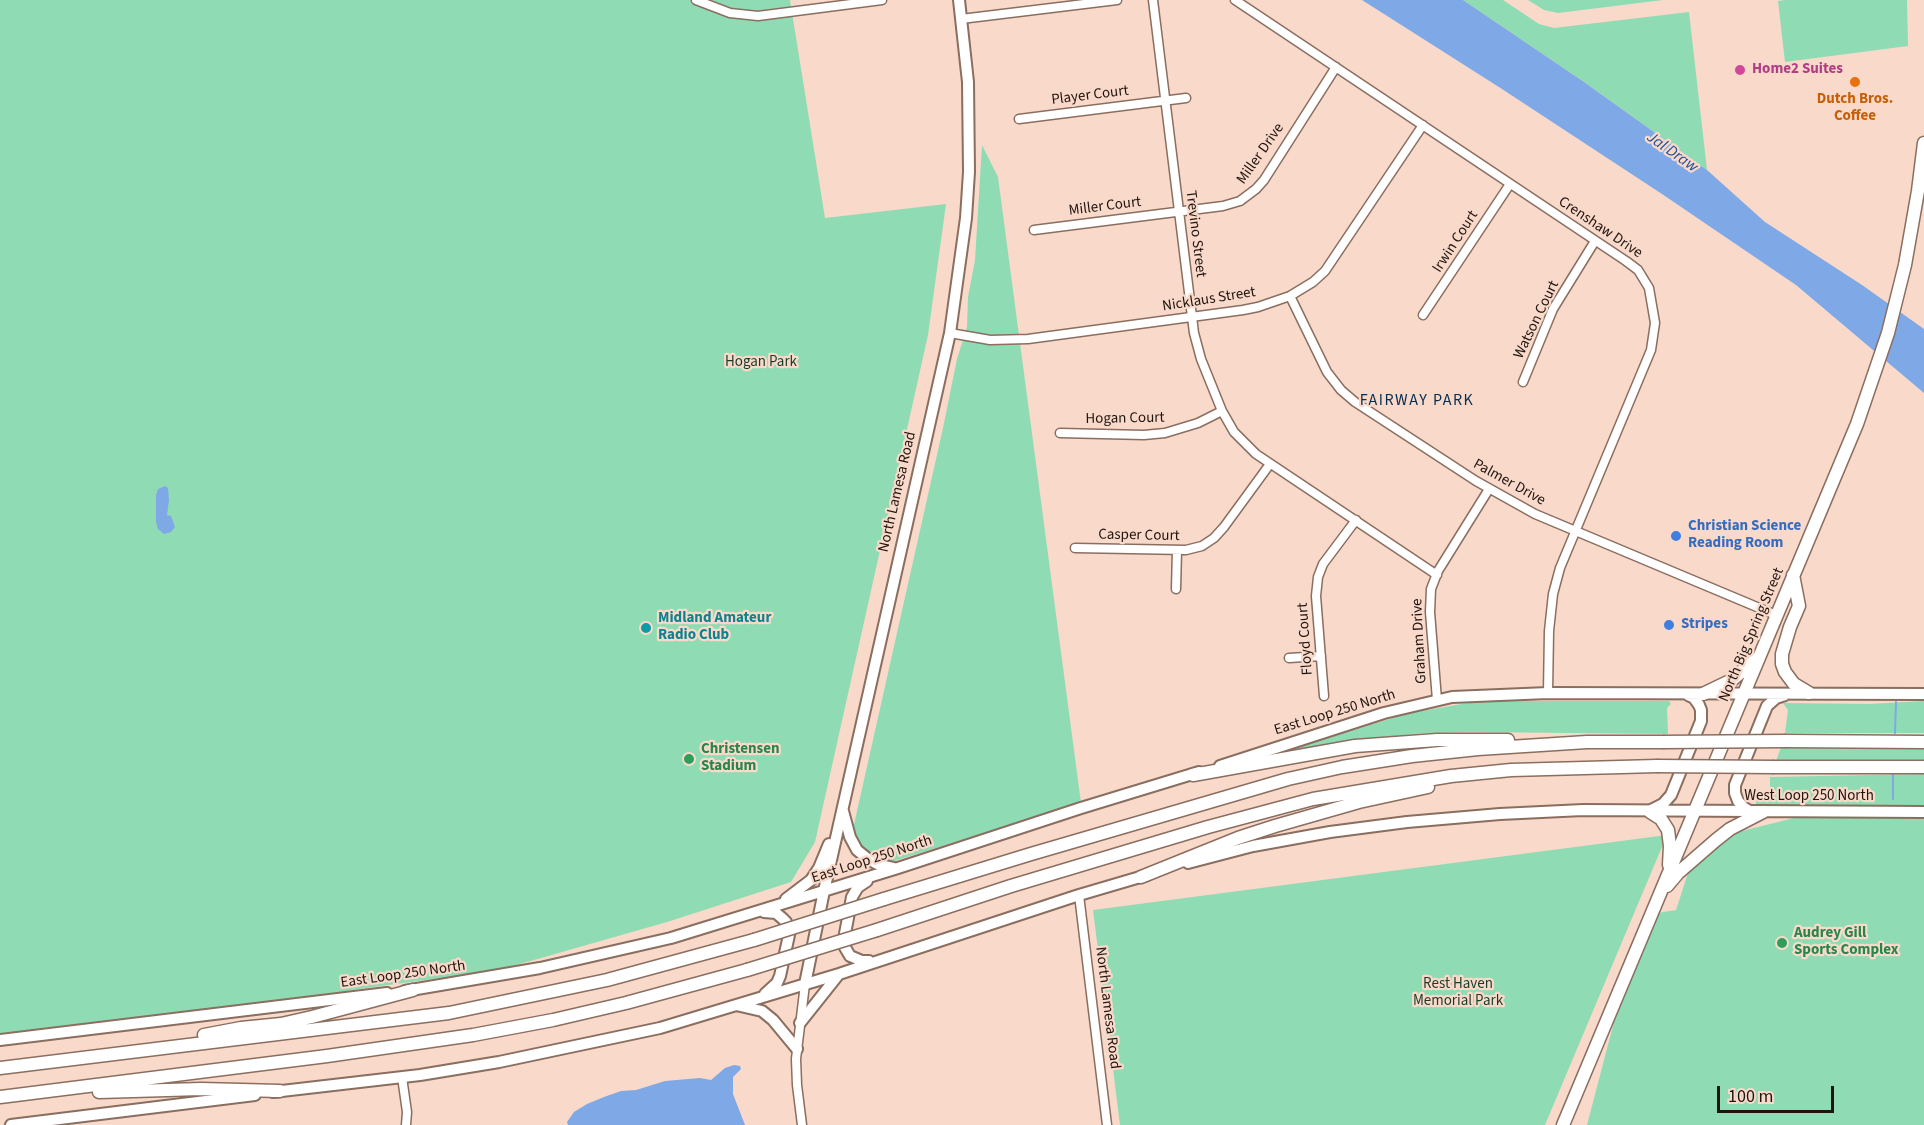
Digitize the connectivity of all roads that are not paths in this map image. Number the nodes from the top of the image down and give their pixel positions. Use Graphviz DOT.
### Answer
graph roads {
  1 [pos="696,0"];
  2 [pos="882,0"];
  3 [pos="959,0"];
  4 [pos="1117,0"];
  5 [pos="1153,0"];
  6 [pos="1235,0"];
  7 [pos="962,19"];
  8 [pos="1336,68"];
  9 [pos="1186,98"];
  10 [pos="1165,101"];
  11 [pos="1019,118"];
  12 [pos="1423,125"];
  13 [pos="1924,143"];
  14 [pos="1510,184"];
  15 [pos="1179,212"];
  16 [pos="1034,230"];
  17 [pos="1595,241"];
  18 [pos="1290,296"];
  19 [pos="1423,315"];
  20 [pos="1192,316"];
  21 [pos="950,333"];
  22 [pos="1523,382"];
  23 [pos="1222,411"];
  24 [pos="1060,433"];
  25 [pos="1270,464"];
  26 [pos="1489,489"];
  27 [pos="1356,520"];
  28 [pos="1576,531"];
  29 [pos="1075,548"];
  30 [pos="1177,550"];
  31 [pos="1437,575"];
  32 [pos="1793,575"];
  33 [pos="1176,589"];
  34 [pos="1776,615"];
  35 [pos="1760,654"];
  36 [pos="1321,656"];
  37 [pos="1289,658"];
  38 [pos="1548,693"];
  39 [pos="1791,693"];
  40 [pos="1809,693"];
  41 [pos="1686,694"];
  42 [pos="1703,694"];
  43 [pos="1744,694"];
  44 [pos="1924,694"];
  45 [pos="1324,696"];
  46 [pos="1437,700"];
  47 [pos="1587,742"];
  48 [pos="1924,742"];
  49 [pos="1924,767"];
  50 [pos="1571,768"];
  51 [pos="1193,775"];
  52 [pos="843,807"];
  53 [pos="1647,812"];
  54 [pos="1694,812"];
  55 [pos="1757,812"];
  56 [pos="1924,812"];
  57 [pos="898,868"];
  58 [pos="1668,875"];
  59 [pos="1141,877"];
  60 [pos="824,891"];
  61 [pos="1660,893"];
  62 [pos="1078,895"];
  63 [pos="770,908"];
  64 [pos="741,916"];
  65 [pos="874,961"];
  66 [pos="839,974"];
  67 [pos="805,984"];
  68 [pos="413,990"];
  69 [pos="751,1000"];
  70 [pos="736,1005"];
  71 [pos="800,1023"];
  72 [pos="0,1040"];
  73 [pos="170,1047"];
  74 [pos="797,1049"];
  75 [pos="49,1062"];
  76 [pos="0,1063"];
  77 [pos="0,1068"];
  78 [pos="402,1077"];
  79 [pos="280,1091"];
  80 [pos="2,1096"];
  81 [pos="11,1125"];
  82 [pos="406,1125"];
  83 [pos="802,1125"];
  84 [pos="1107,1125"];
  85 [pos="1563,1125"];
  1 -- 2 [label="street"];
  3 -- 7 [label="main road, North Lamesa Road"];
  4 -- 7 [label="street"];
  5 -- 10 [label="street, Trevino Street"];
  6 -- 8 [label="street, Crenshaw Drive"];
  7 -- 21 [label="main road, North Lamesa Road"];
  8 -- 12 [label="street, Crenshaw Drive"];
  8 -- 15 [label="street, Miller Drive"];
  9 -- 10 [label="street, Player Court"];
  10 -- 11 [label="street, Player Court"];
  10 -- 15 [label="street, Trevino Street"];
  12 -- 14 [label="street, Crenshaw Drive"];
  12 -- 18 [label="street, Nicklaus Street"];
  13 -- 32 [label="highway, North Big Spring Street"];
  14 -- 17 [label="street, Crenshaw Drive"];
  14 -- 19 [label="street, Irwin Court"];
  15 -- 16 [label="street, Miller Court"];
  15 -- 20 [label="street, Trevino Street"];
  17 -- 22 [label="street, Watson Court"];
  17 -- 28 [label="street, Crenshaw Drive"];
  18 -- 20 [label="street, Nicklaus Street"];
  18 -- 26 [label="street, Palmer Drive"];
  20 -- 21 [label="street, Nicklaus Street"];
  20 -- 23 [label="street, Trevino Street"];
  21 -- 52 [label="main road, North Lamesa Road"];
  23 -- 24 [label="street, Hogan Court"];
  23 -- 25 [label="street, Trevino Street"];
  25 -- 27 [label="street, Trevino Street"];
  25 -- 30 [label="street, Casper Court"];
  26 -- 28 [label="street, Palmer Drive"];
  26 -- 31 [label="street, Graham Drive"];
  27 -- 31 [label="street, Trevino Street"];
  27 -- 36 [label="street, Floyd Court"];
  28 -- 34 [label="street, Palmer Drive"];
  28 -- 38 [label="street, Crenshaw Drive"];
  29 -- 30 [label="street, Casper Court"];
  30 -- 33 [label="street"];
  31 -- 46 [label="street, Graham Drive"];
  32 -- 34 [label="highway, North Big Spring Street"];
  32 -- 40 [label="highway"];
  34 -- 35 [label="highway, North Big Spring Street"];
  35 -- 42 [label="highway"];
  35 -- 43 [label="highway, North Big Spring Street"];
  36 -- 37 [label="street"];
  36 -- 45 [label="street, Floyd Court"];
  38 -- 41 [label="main road, East Loop 250 North"];
  38 -- 46 [label="main road, East Loop 250 North"];
  39 -- 40 [label="main road"];
  39 -- 43 [label="main road"];
  39 -- 55 [label="main road"];
  40 -- 44 [label="main road"];
  41 -- 42 [label="main road, East Loop 250 North"];
  41 -- 53 [label="main road"];
  42 -- 43 [label="main road, East Loop 250 North"];
  43 -- 54 [label="highway, North Big Spring Street"];
  46 -- 51 [label="main road, East Loop 250 North"];
  47 -- 48 [label="highway, bridge"];
  47 -- 51 [label="highway"];
  47 -- 73 [label="highway, bridge"];
  49 -- 50 [label="highway, bridge"];
  50 -- 59 [label="highway"];
  50 -- 80 [label="highway, bridge"];
  51 -- 57 [label="main road, East Loop 250 North"];
  52 -- 57 [label="main road"];
  52 -- 60 [label="main road, North Lamesa Road"];
  52 -- 63 [label="main road"];
  53 -- 54 [label="main road"];
  53 -- 58 [label="highway"];
  53 -- 59 [label="main road"];
  54 -- 55 [label="main road, West Loop 250 North"];
  54 -- 58 [label="highway, North Big Spring Street"];
  55 -- 56 [label="main road, West Loop 250 North"];
  55 -- 61 [label="highway"];
  57 -- 60 [label="main road, East Loop 250 North"];
  57 -- 65 [label="main road"];
  58 -- 61 [label="highway, North Big Spring Street"];
  59 -- 62 [label="main road"];
  60 -- 63 [label="main road, East Loop 250 North"];
  60 -- 67 [label="main road, North Lamesa Road"];
  61 -- 85 [label="highway, North Big Spring Street"];
  62 -- 65 [label="main road"];
  62 -- 84 [label="street, North Lamesa Road"];
  63 -- 64 [label="main road, East Loop 250 North"];
  64 -- 68 [label="main road, East Loop 250 North"];
  64 -- 69 [label="main road"];
  65 -- 66 [label="main road"];
  66 -- 67 [label="main road"];
  66 -- 71 [label="main road"];
  67 -- 69 [label="main road"];
  67 -- 71 [label="street"];
  68 -- 72 [label="main road, East Loop 250 North"];
  68 -- 73 [label="highway"];
  69 -- 70 [label="main road"];
  70 -- 74 [label="main road"];
  70 -- 78 [label="main road"];
  71 -- 74 [label="street"];
  73 -- 75 [label="highway"];
  74 -- 83 [label="street"];
  75 -- 76 [label="highway"];
  75 -- 77 [label="highway"];
  78 -- 79 [label="main road"];
  78 -- 82 [label="street"];
  79 -- 80 [label="highway"];
  79 -- 81 [label="main road"];
}
